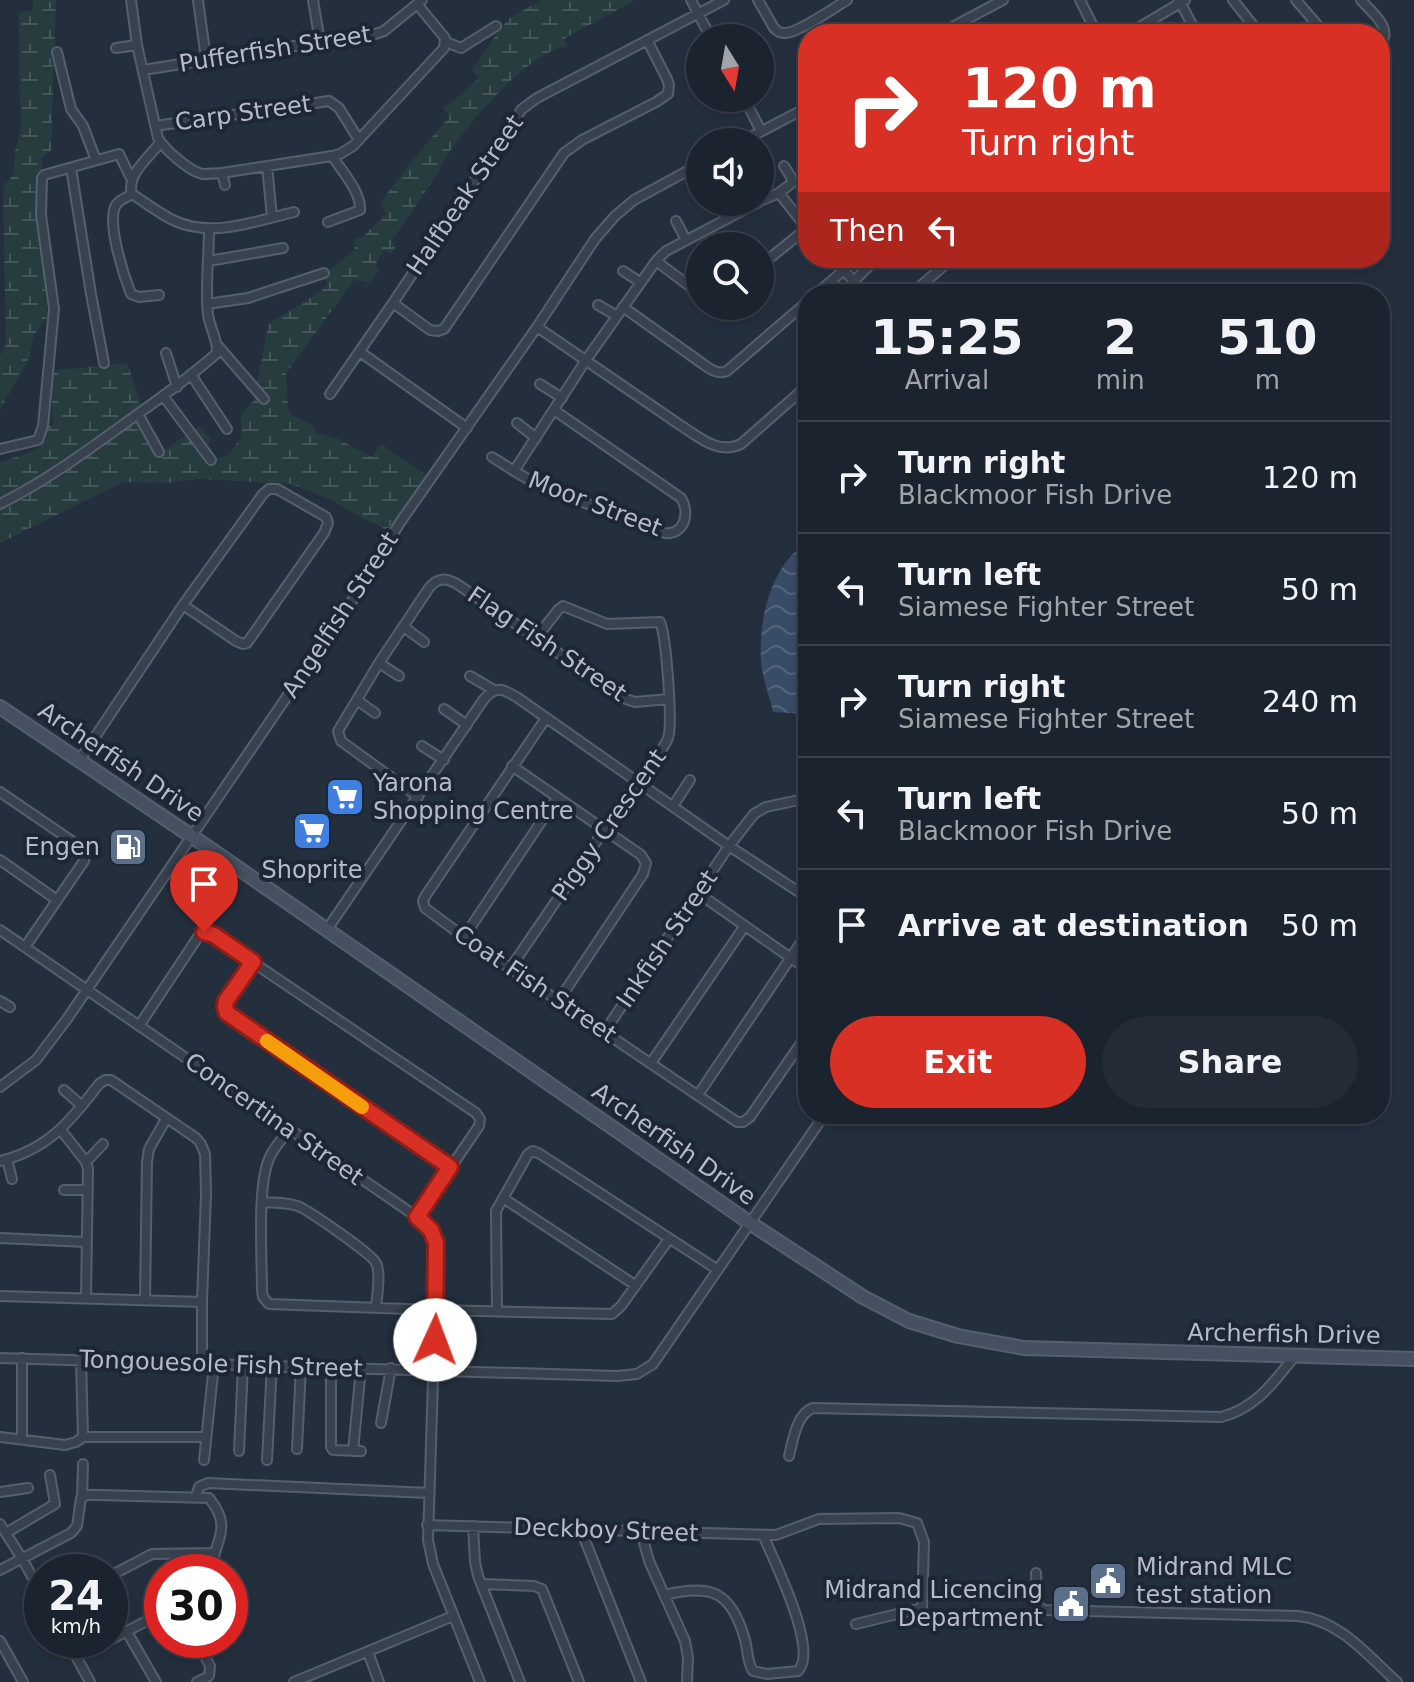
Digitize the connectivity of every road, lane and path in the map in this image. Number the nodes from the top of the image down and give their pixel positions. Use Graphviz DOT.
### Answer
graph roads {
  1 [pos="131,0"];
  2 [pos="198,0"];
  3 [pos="313,0"];
  4 [pos="691,0"];
  5 [pos="724,0"];
  6 [pos="758,0"];
  7 [pos="847,0"];
  8 [pos="1003,0"];
  9 [pos="1080,0"];
  10 [pos="1233,0"];
  11 [pos="1296,0"];
  12 [pos="1361,0"];
  13 [pos="1181,1"];
  14 [pos="419,2"];
  15 [pos="697,14"];
  16 [pos="703,24"];
  17 [pos="805,24"];
  18 [pos="958,24"];
  19 [pos="1092,24"];
  20 [pos="1144,24"];
  21 [pos="1192,24"];
  22 [pos="1252,24"];
  23 [pos="1316,24"];
  24 [pos="1381,24"];
  25 [pos="496,26"];
  26 [pos="798,28"];
  27 [pos="647,40"];
  28 [pos="320,42"];
  29 [pos="446,42"];
  30 [pos="137,45"];
  31 [pos="116,48"];
  32 [pos="57,52"];
  33 [pos="206,59"];
  34 [pos="143,70"];
  35 [pos="798,112"];
  36 [pos="155,126"];
  37 [pos="767,128"];
  38 [pos="359,140"];
  39 [pos="160,143"];
  40 [pos="332,156"];
  41 [pos="96,160"];
  42 [pos="267,166"];
  43 [pos="784,166"];
  44 [pos="71,168"];
  45 [pos="686,172"];
  46 [pos="222,173"];
  47 [pos="131,178"];
  48 [pos="225,185"];
  49 [pos="779,193"];
  50 [pos="132,194"];
  51 [pos="774,195"];
  52 [pos="294,212"];
  53 [pos="732,216"];
  54 [pos="272,217"];
  55 [pos="798,217"];
  56 [pos="676,221"];
  57 [pos="328,222"];
  58 [pos="209,230"];
  59 [pos="701,232"];
  60 [pos="798,236"];
  61 [pos="686,240"];
  62 [pos="283,248"];
  63 [pos="774,255"];
  64 [pos="209,261"];
  65 [pos="656,261"];
  66 [pos="867,268"];
  67 [pos="942,268"];
  68 [pos="844,270"];
  69 [pos="623,271"];
  70 [pos="324,273"];
  71 [pos="854,281"];
  72 [pos="640,282"];
  73 [pos="686,284"];
  74 [pos="828,284"];
  75 [pos="857,284"];
  76 [pos="923,284"];
  77 [pos="159,295"];
  78 [pos="393,303"];
  79 [pos="207,304"];
  80 [pos="598,305"];
  81 [pos="623,307"];
  82 [pos="798,310"];
  83 [pos="617,316"];
  84 [pos="537,327"];
  85 [pos="218,346"];
  86 [pos="360,352"];
  87 [pos="166,353"];
  88 [pos="586,360"];
  89 [pos="104,363"];
  90 [pos="192,376"];
  91 [pos="540,384"];
  92 [pos="177,387"];
  93 [pos="330,394"];
  94 [pos="798,394"];
  95 [pos="164,397"];
  96 [pos="562,398"];
  97 [pos="264,399"];
  98 [pos="554,410"];
  99 [pos="138,414"];
  100 [pos="517,423"];
  101 [pos="467,428"];
  102 [pos="227,429"];
  103 [pos="536,438"];
  104 [pos="0,449"];
  105 [pos="159,452"];
  106 [pos="492,457"];
  107 [pos="211,460"];
  108 [pos="514,471"];
  109 [pos="0,504"];
  110 [pos="183,605"];
  111 [pos="404,627"];
  112 [pos="537,637"];
  113 [pos="424,642"];
  114 [pos="379,663"];
  115 [pos="399,676"];
  116 [pos="470,676"];
  117 [pos="494,690"];
  118 [pos="669,699"];
  119 [pos="357,700"];
  120 [pos="0,707"];
  121 [pos="444,709"];
  122 [pos="375,713"];
  123 [pos="546,718"];
  124 [pos="467,725"];
  125 [pos="422,746"];
  126 [pos="444,760"];
  127 [pos="79,761"];
  128 [pos="512,766"];
  129 [pos="690,780"];
  130 [pos="637,781"];
  131 [pos="0,792"];
  132 [pos="418,797"];
  133 [pos="557,798"];
  134 [pos="798,800"];
  135 [pos="673,806"];
  136 [pos="605,831"];
  137 [pos="191,837"];
  138 [pos="729,846"];
  139 [pos="0,860"];
  140 [pos="798,891"];
  141 [pos="698,893"];
  142 [pos="57,900"];
  143 [pos="744,927"];
  144 [pos="0,930"];
  145 [pos="326,931"];
  146 [pos="464,937"];
  147 [pos="798,946"];
  148 [pos="25,947"];
  149 [pos="790,958"];
  150 [pos="253,962"];
  151 [pos="798,963"];
  152 [pos="511,967"];
  153 [pos="88,989"];
  154 [pos="559,1000"];
  155 [pos="0,1001"];
  156 [pos="10,1007"];
  157 [pos="139,1026"];
  158 [pos="605,1031"];
  159 [pos="798,1047"];
  160 [pos="651,1063"];
  161 [pos="0,1087"];
  162 [pos="64,1090"];
  163 [pos="698,1095"];
  164 [pos="82,1106"];
  165 [pos="166,1119"];
  166 [pos="818,1124"];
  167 [pos="290,1129"];
  168 [pos="61,1130"];
  169 [pos="103,1144"];
  170 [pos="4,1160"];
  171 [pos="86,1162"];
  172 [pos="450,1167"];
  173 [pos="12,1179"];
  174 [pos="64,1190"];
  175 [pos="88,1190"];
  176 [pos="503,1198"];
  177 [pos="262,1202"];
  178 [pos="417,1217"];
  179 [pos="750,1223"];
  180 [pos="0,1238"];
  181 [pos="669,1239"];
  182 [pos="87,1242"];
  183 [pos="718,1270"];
  184 [pos="635,1285"];
  185 [pos="0,1296"];
  186 [pos="86,1298"];
  187 [pos="145,1300"];
  188 [pos="202,1302"];
  189 [pos="376,1307"];
  190 [pos="436,1310"];
  191 [pos="497,1312"];
  192 [pos="1294,1357"];
  193 [pos="0,1358"];
  194 [pos="22,1358"];
  195 [pos="1414,1359"];
  196 [pos="81,1360"];
  197 [pos="202,1364"];
  198 [pos="214,1364"];
  199 [pos="243,1365"];
  200 [pos="272,1365"];
  201 [pos="301,1366"];
  202 [pos="333,1367"];
  203 [pos="361,1368"];
  204 [pos="391,1368"];
  205 [pos="434,1370"];
  206 [pos="381,1423"];
  207 [pos="0,1437"];
  208 [pos="83,1437"];
  209 [pos="206,1437"];
  210 [pos="22,1439"];
  211 [pos="297,1449"];
  212 [pos="239,1451"];
  213 [pos="789,1456"];
  214 [pos="204,1460"];
  215 [pos="267,1460"];
  216 [pos="83,1464"];
  217 [pos="50,1475"];
  218 [pos="28,1488"];
  219 [pos="0,1492"];
  220 [pos="429,1493"];
  221 [pos="196,1496"];
  222 [pos="81,1499"];
  223 [pos="0,1524"];
  224 [pos="427,1525"];
  225 [pos="473,1526"];
  226 [pos="581,1530"];
  227 [pos="641,1532"];
  228 [pos="6,1533"];
  229 [pos="763,1535"];
  230 [pos="214,1553"];
  231 [pos="23,1560"];
  232 [pos="128,1567"];
  233 [pos="0,1570"];
  234 [pos="1036,1573"];
  235 [pos="481,1584"];
  236 [pos="665,1595"];
  237 [pos="453,1616"];
  238 [pos="856,1624"];
  239 [pos="128,1634"];
  240 [pos="0,1641"];
  241 [pos="368,1652"];
  242 [pos="77,1658"];
  243 [pos="205,1658"];
  244 [pos="316,1678"];
  245 [pos="23,1682"];
  246 [pos="90,1682"];
  247 [pos="156,1682"];
  248 [pos="197,1682"];
  249 [pos="294,1682"];
  250 [pos="379,1682"];
  251 [pos="480,1682"];
  252 [pos="520,1682"];
  253 [pos="579,1682"];
  254 [pos="641,1682"];
  255 [pos="687,1682"];
  256 [pos="1397,1682"];
  1 -- 30 [label="street"];
  2 -- 33 [label="street"];
  3 -- 28 [label="street"];
  4 -- 15 [label="street"];
  5 -- 15 [label="street, Halfbeak Street"];
  6 -- 26 [label="street"];
  7 -- 17 [label="street"];
  8 -- 18 [label="street"];
  9 -- 19 [label="street"];
  10 -- 22 [label="street"];
  11 -- 23 [label="street"];
  12 -- 24 [label="street"];
  13 -- 20 [label="street"];
  13 -- 21 [label="street"];
  14 -- 28 [label="street, Pufferfish Street"];
  14 -- 29 [label="street"];
  15 -- 16 [label="street"];
  15 -- 27 [label="street, Halfbeak Street"];
  25 -- 29 [label="street"];
  27 -- 78 [label="street, Halfbeak Street"];
  27 -- 78 [label="street"];
  28 -- 33 [label="street, Pufferfish Street"];
  29 -- 38 [label="street"];
  30 -- 31 [label="street"];
  30 -- 34 [label="street"];
  32 -- 41 [label="street"];
  33 -- 34 [label="street, Pufferfish Street"];
  34 -- 36 [label="street"];
  35 -- 37 [label="street"];
  36 -- 38 [label="street, Carp Street"];
  36 -- 39 [label="street"];
  38 -- 40 [label="street"];
  39 -- 46 [label="street"];
  39 -- 47 [label="street"];
  40 -- 42 [label="street"];
  40 -- 57 [label="street"];
  41 -- 44 [label="street"];
  41 -- 47 [label="street"];
  42 -- 46 [label="street"];
  42 -- 54 [label="street"];
  43 -- 49 [label="street"];
  44 -- 89 [label="street"];
  44 -- 104 [label="street"];
  45 -- 84 [label="street, Angelfish Street"];
  46 -- 48 [label="street"];
  47 -- 50 [label="street"];
  49 -- 51 [label="street, Moor Street"];
  49 -- 55 [label="street"];
  50 -- 58 [label="street"];
  50 -- 77 [label="street"];
  52 -- 54 [label="street"];
  53 -- 59 [label="street, Moor Street"];
  54 -- 58 [label="street"];
  56 -- 61 [label="street"];
  58 -- 64 [label="street"];
  60 -- 63 [label="street"];
  61 -- 65 [label="street, Moor Street"];
  62 -- 64 [label="street"];
  64 -- 79 [label="street"];
  65 -- 72 [label="street, Moor Street"];
  65 -- 73 [label="street"];
  66 -- 71 [label="street"];
  67 -- 76 [label="street"];
  68 -- 71 [label="street"];
  68 -- 74 [label="street"];
  69 -- 72 [label="street"];
  70 -- 79 [label="street"];
  71 -- 75 [label="street"];
  72 -- 81 [label="street, Moor Street"];
  78 -- 86 [label="street, Halfbeak Street"];
  79 -- 85 [label="street"];
  80 -- 83 [label="street"];
  81 -- 82 [label="street"];
  81 -- 83 [label="street, Moor Street"];
  83 -- 88 [label="street, Moor Street"];
  84 -- 88 [label="street"];
  84 -- 101 [label="street, Angelfish Street"];
  85 -- 90 [label="street"];
  85 -- 97 [label="street"];
  86 -- 93 [label="street, Halfbeak Street"];
  86 -- 101 [label="street"];
  87 -- 92 [label="street"];
  88 -- 94 [label="street"];
  88 -- 96 [label="street, Moor Street"];
  90 -- 92 [label="street"];
  90 -- 102 [label="street"];
  91 -- 96 [label="street"];
  92 -- 95 [label="street"];
  95 -- 99 [label="street"];
  95 -- 107 [label="street"];
  96 -- 98 [label="street, Moor Street"];
  98 -- 103 [label="street, Moor Street"];
  98 -- 108 [label="street, Moor Street"];
  99 -- 105 [label="street"];
  99 -- 109 [label="street"];
  100 -- 103 [label="street, Moor Street"];
  101 -- 137 [label="street, Angelfish Street"];
  103 -- 108 [label="street, Moor Street"];
  106 -- 108 [label="street, Moor Street"];
  110 -- 110 [label="street"];
  110 -- 127 [label="street"];
  111 -- 112 [label="street, Flag Fish Street"];
  111 -- 113 [label="street"];
  111 -- 114 [label="street, Flag Fish Street"];
  112 -- 118 [label="street, Flag Fish Street"];
  112 -- 118 [label="street, Piggy Crescent"];
  114 -- 115 [label="street"];
  114 -- 119 [label="street, Flag Fish Street"];
  116 -- 117 [label="street"];
  117 -- 123 [label="street"];
  117 -- 124 [label="street"];
  118 -- 130 [label="street, Piggy Crescent"];
  119 -- 122 [label="street"];
  119 -- 132 [label="street, Flag Fish Street"];
  120 -- 127 [label="street, Archerfish Drive"];
  121 -- 124 [label="street"];
  123 -- 128 [label="street, Coat Fish Street"];
  123 -- 130 [label="street"];
  124 -- 126 [label="street"];
  125 -- 126 [label="street"];
  126 -- 132 [label="street"];
  127 -- 137 [label="street, Archerfish Drive"];
  128 -- 133 [label="street"];
  128 -- 146 [label="street, Coat Fish Street"];
  129 -- 135 [label="street"];
  130 -- 135 [label="street"];
  130 -- 136 [label="street, Piggy Crescent"];
  131 -- 142 [label="street"];
  132 -- 145 [label="street"];
  133 -- 136 [label="street"];
  133 -- 146 [label="street"];
  134 -- 138 [label="street, Inkfish Street"];
  135 -- 138 [label="street"];
  136 -- 152 [label="street, Piggy Crescent"];
  136 -- 154 [label="street"];
  137 -- 145 [label="street, Archerfish Drive"];
  137 -- 153 [label="street, Angelfish Street"];
  138 -- 140 [label="street"];
  138 -- 141 [label="street, Inkfish Street"];
  139 -- 142 [label="street"];
  141 -- 143 [label="street"];
  141 -- 158 [label="street, Inkfish Street"];
  142 -- 148 [label="street"];
  143 -- 149 [label="street"];
  143 -- 160 [label="street"];
  144 -- 148 [label="street, Concertina Street"];
  145 -- 179 [label="street, Archerfish Drive"];
  146 -- 152 [label="street, Coat Fish Street"];
  147 -- 149 [label="street"];
  148 -- 153 [label="street, Concertina Street"];
  149 -- 151 [label="street"];
  149 -- 163 [label="street"];
  150 -- 157 [label="street"];
  150 -- 172 [label="street"];
  150 -- 172 [label="street"];
  152 -- 154 [label="street, Coat Fish Street"];
  153 -- 157 [label="street, Concertina Street"];
  153 -- 161 [label="street, Angelfish Street"];
  154 -- 158 [label="street, Coat Fish Street"];
  155 -- 156 [label="street"];
  157 -- 167 [label="street, Concertina Street"];
  158 -- 160 [label="street, Coat Fish Street"];
  159 -- 163 [label="street, Coat Fish Street"];
  160 -- 163 [label="street, Coat Fish Street"];
  162 -- 164 [label="street"];
  164 -- 165 [label="street"];
  164 -- 168 [label="street"];
  165 -- 187 [label="street"];
  165 -- 188 [label="street"];
  166 -- 179 [label="street, Tongouesole Fish Street"];
  167 -- 177 [label="street"];
  167 -- 178 [label="street, Concertina Street"];
  168 -- 170 [label="street"];
  168 -- 171 [label="street"];
  169 -- 171 [label="street"];
  170 -- 173 [label="street"];
  171 -- 175 [label="street"];
  172 -- 178 [label="street"];
  174 -- 175 [label="street"];
  175 -- 182 [label="street"];
  176 -- 181 [label="street"];
  176 -- 184 [label="street"];
  176 -- 191 [label="street"];
  177 -- 189 [label="street"];
  177 -- 189 [label="street"];
  178 -- 190 [label="street, Concertina Street"];
  179 -- 183 [label="street, Tongouesole Fish Street"];
  179 -- 192 [label="street, Archerfish Drive"];
  180 -- 182 [label="street"];
  181 -- 183 [label="street"];
  181 -- 184 [label="street"];
  182 -- 186 [label="street"];
  183 -- 205 [label="street, Tongouesole Fish Street"];
  184 -- 191 [label="street"];
  185 -- 186 [label="street"];
  186 -- 187 [label="street"];
  187 -- 188 [label="street"];
  188 -- 197 [label="street"];
  189 -- 190 [label="street"];
  190 -- 191 [label="street"];
  190 -- 205 [label="street, Concertina Street"];
  192 -- 195 [label="street, Archerfish Drive"];
  192 -- 213 [label="street"];
  193 -- 194 [label="street, Tongouesole Fish Street"];
  194 -- 196 [label="street, Tongouesole Fish Street"];
  194 -- 210 [label="street"];
  196 -- 197 [label="street, Tongouesole Fish Street"];
  196 -- 208 [label="street"];
  197 -- 198 [label="street, Tongouesole Fish Street"];
  198 -- 199 [label="street, Tongouesole Fish Street"];
  198 -- 209 [label="street"];
  199 -- 200 [label="street, Tongouesole Fish Street"];
  199 -- 212 [label="street"];
  200 -- 201 [label="street, Tongouesole Fish Street"];
  200 -- 215 [label="street"];
  201 -- 202 [label="street, Tongouesole Fish Street"];
  201 -- 211 [label="street"];
  202 -- 203 [label="street, Tongouesole Fish Street"];
  202 -- 203 [label="street"];
  203 -- 204 [label="street, Tongouesole Fish Street"];
  204 -- 205 [label="street, Tongouesole Fish Street"];
  204 -- 206 [label="street"];
  205 -- 220 [label="street, Concertina Street"];
  207 -- 210 [label="street"];
  208 -- 209 [label="street"];
  208 -- 210 [label="street"];
  209 -- 214 [label="street"];
  216 -- 222 [label="street"];
  217 -- 228 [label="street"];
  218 -- 219 [label="street"];
  220 -- 221 [label="street"];
  220 -- 224 [label="street, Concertina Street"];
  221 -- 222 [label="street"];
  221 -- 230 [label="street"];
  222 -- 231 [label="street"];
  223 -- 228 [label="street"];
  224 -- 225 [label="street, Deckboy Street"];
  224 -- 237 [label="street, Concertina Street"];
  225 -- 226 [label="street, Deckboy Street"];
  225 -- 235 [label="street"];
  226 -- 227 [label="street, Deckboy Street"];
  226 -- 254 [label="street"];
  227 -- 229 [label="street, Deckboy Street"];
  227 -- 236 [label="street"];
  228 -- 231 [label="street"];
  229 -- 236 [label="street"];
  229 -- 238 [label="street, Deckboy Street"];
  230 -- 232 [label="street"];
  231 -- 233 [label="street"];
  234 -- 256 [label="street"];
  235 -- 252 [label="street"];
  235 -- 253 [label="street"];
  236 -- 255 [label="street"];
  237 -- 241 [label="street"];
  237 -- 251 [label="street, Concertina Street"];
  239 -- 247 [label="street"];
  240 -- 245 [label="street"];
  241 -- 244 [label="street"];
  241 -- 250 [label="street"];
  242 -- 246 [label="street"];
  243 -- 248 [label="street"];
  244 -- 249 [label="street"];
}
